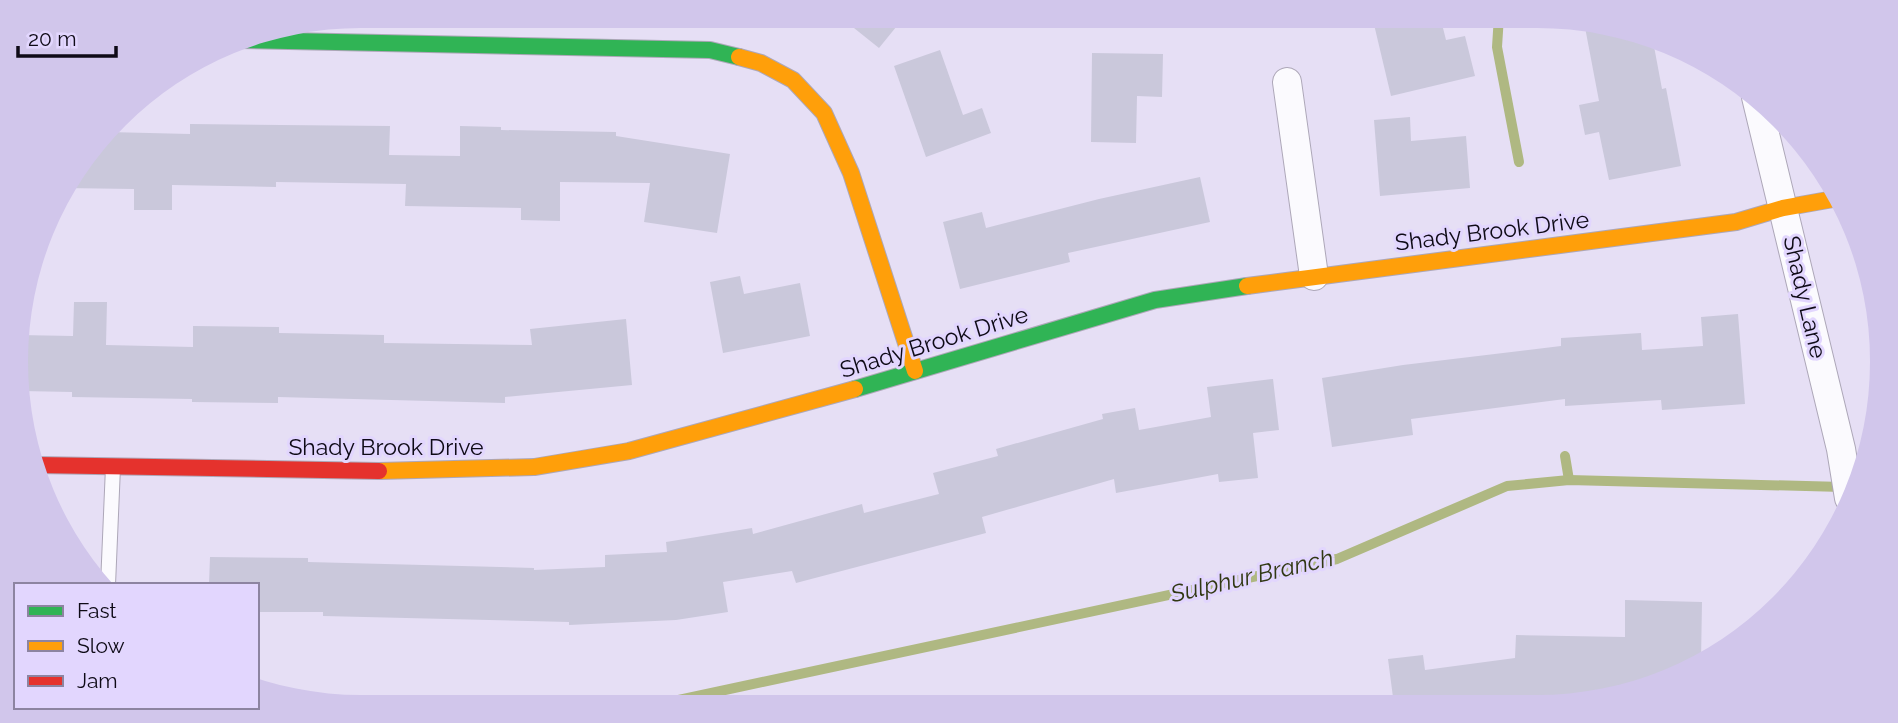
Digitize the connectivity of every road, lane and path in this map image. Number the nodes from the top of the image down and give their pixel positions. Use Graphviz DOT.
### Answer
graph roads {
  1 [pos="270,41"];
  2 [pos="1287,82"];
  3 [pos="1760,115"];
  4 [pos="1828,200"];
  5 [pos="1783,208"];
  6 [pos="1314,276"];
  7 [pos="915,370"];
  8 [pos="45,467"];
  9 [pos="113,467"];
  10 [pos="1847,484"];
  11 [pos="108,578"];
  1 -- 7 [label="street"];
  2 -- 6 [label="street"];
  3 -- 5 [label="street, Shady Lane"];
  4 -- 5 [label="street, Shady Brook Drive"];
  5 -- 6 [label="street, Shady Brook Drive"];
  5 -- 10 [label="street, Shady Lane"];
  6 -- 7 [label="street, Shady Brook Drive"];
  7 -- 9 [label="street, Shady Brook Drive"];
  8 -- 9 [label="street, Shady Brook Drive"];
  9 -- 11 [label="lane"];
}
